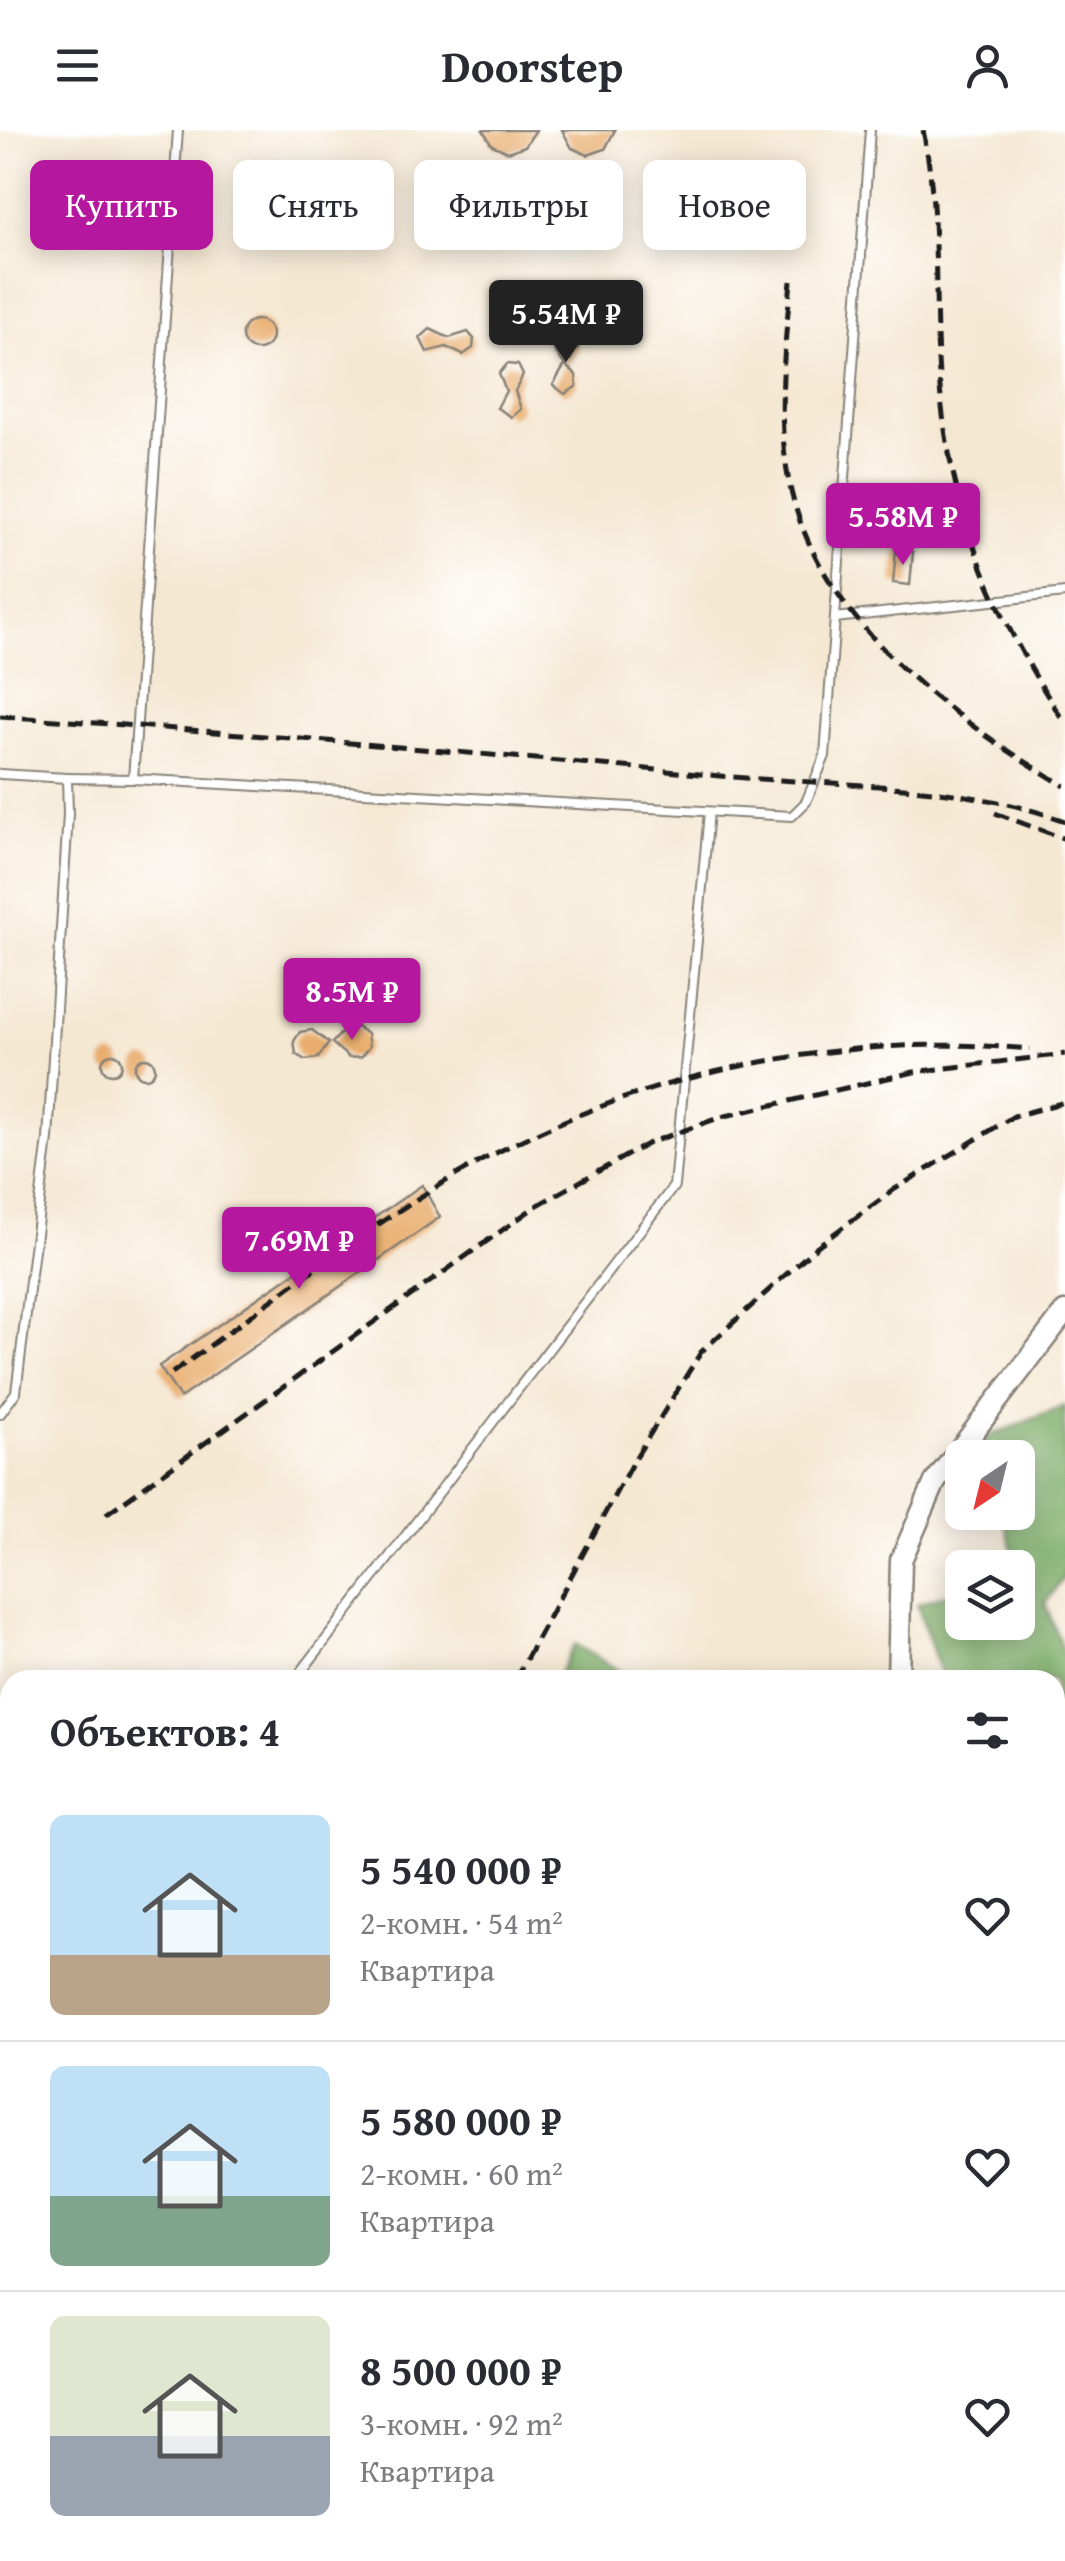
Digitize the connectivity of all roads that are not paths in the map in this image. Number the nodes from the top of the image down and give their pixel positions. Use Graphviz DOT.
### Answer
graph roads {
  1 [pos="178,130"];
  2 [pos="870,130"];
  3 [pos="1065,593"];
  4 [pos="835,618"];
  5 [pos="0,774"];
  6 [pos="68,778"];
  7 [pos="133,779"];
  8 [pos="709,812"];
  9 [pos="1065,1312"];
  10 [pos="0,1414"];
  11 [pos="303,1670"];
  12 [pos="898,1670"];
  1 -- 7 [label="lane"];
  2 -- 4 [label="lane"];
  3 -- 4 [label="lane"];
  4 -- 8 [label="lane"];
  5 -- 6 [label="lane"];
  6 -- 7 [label="lane"];
  6 -- 10 [label="lane"];
  7 -- 8 [label="lane"];
  8 -- 11 [label="lane"];
  9 -- 12 [label="street"];
}
